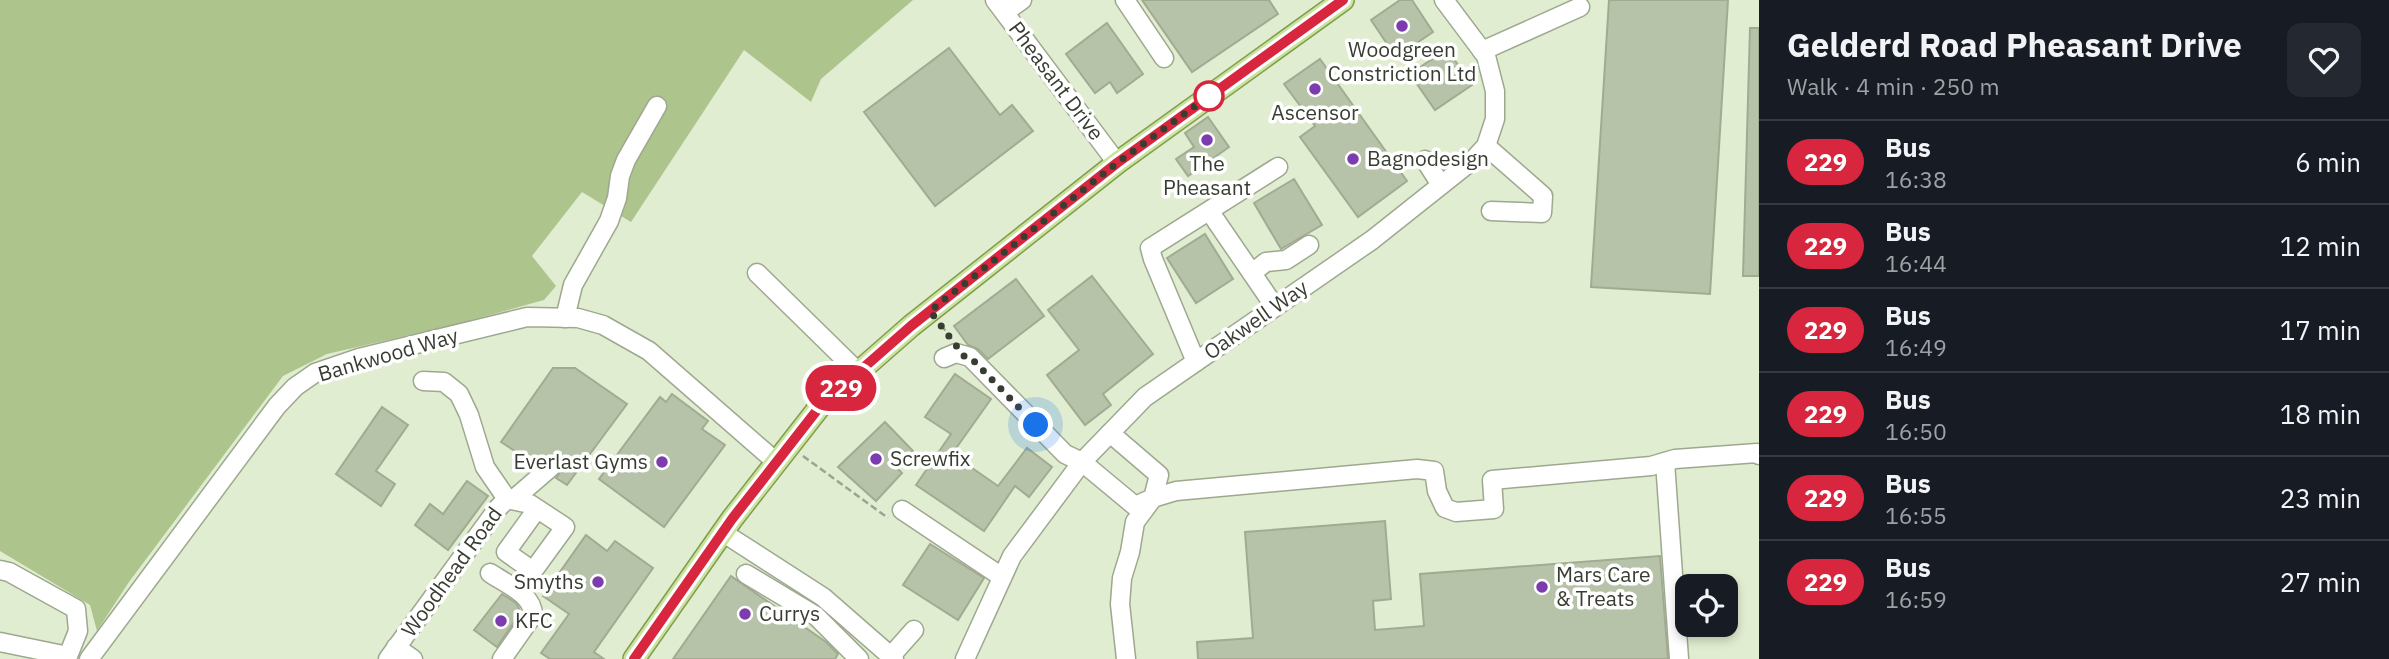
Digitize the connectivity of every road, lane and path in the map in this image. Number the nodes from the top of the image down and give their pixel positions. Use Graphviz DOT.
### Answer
graph roads {
  1 [pos="1022,0"];
  2 [pos="1125,0"];
  3 [pos="1343,0"];
  4 [pos="1444,0"];
  5 [pos="1000,6"];
  6 [pos="1580,7"];
  7 [pos="1482,51"];
  8 [pos="1164,58"];
  9 [pos="657,106"];
  10 [pos="1486,146"];
  11 [pos="1425,160"];
  12 [pos="1117,163"];
  13 [pos="1278,167"];
  14 [pos="1441,185"];
  15 [pos="1492,211"];
  16 [pos="1210,212"];
  17 [pos="1309,245"];
  18 [pos="757,273"];
  19 [pos="1252,273"];
  20 [pos="1275,307"];
  21 [pos="930,311"];
  22 [pos="565,318"];
  23 [pos="964,356"];
  24 [pos="944,358"];
  25 [pos="1196,362"];
  26 [pos="858,372"];
  27 [pos="423,381"];
  28 [pos="1110,433"];
  29 [pos="1759,455"];
  30 [pos="775,461"];
  31 [pos="1082,462"];
  32 [pos="1665,462"];
  33 [pos="551,467"];
  34 [pos="1153,498"];
  35 [pos="520,502"];
  36 [pos="902,510"];
  37 [pos="722,532"];
  38 [pos="0,570"];
  39 [pos="490,573"];
  40 [pos="746,573"];
  41 [pos="1002,577"];
  42 [pos="914,630"];
  43 [pos="0,642"];
  44 [pos="392,653"];
  45 [pos="893,657"];
  46 [pos="964,658"];
  47 [pos="89,659"];
  48 [pos="413,659"];
  49 [pos="502,659"];
  50 [pos="634,659"];
  51 [pos="859,659"];
  52 [pos="1126,659"];
  53 [pos="1679,659"];
  1 -- 5 [label="street"];
  2 -- 8 [label="street"];
  3 -- 12 [label="main road"];
  4 -- 7 [label="street"];
  5 -- 12 [label="street, Pheasant Drive"];
  6 -- 7 [label="street"];
  7 -- 10 [label="street"];
  9 -- 22 [label="street"];
  10 -- 14 [label="street, Oakwell Way"];
  10 -- 15 [label="street"];
  11 -- 14 [label="street"];
  12 -- 21 [label="main road"];
  13 -- 16 [label="street"];
  14 -- 20 [label="street, Oakwell Way"];
  16 -- 19 [label="street"];
  16 -- 25 [label="street"];
  17 -- 19 [label="street"];
  18 -- 26 [label="street"];
  19 -- 20 [label="street"];
  20 -- 25 [label="street, Oakwell Way"];
  21 -- 23 [label="path"];
  21 -- 26 [label="main road"];
  22 -- 30 [label="street, Bankwood Way"];
  22 -- 47 [label="street, Bankwood Way"];
  23 -- 24 [label="street"];
  23 -- 31 [label="street"];
  25 -- 28 [label="street, Oakwell Way"];
  26 -- 30 [label="main road"];
  27 -- 35 [label="street"];
  28 -- 31 [label="street, Oakwell Way"];
  28 -- 34 [label="street"];
  29 -- 32 [label="street"];
  30 -- 37 [label="main road"];
  31 -- 34 [label="street"];
  31 -- 41 [label="street, Oakwell Way"];
  32 -- 34 [label="street"];
  32 -- 53 [label="street"];
  33 -- 35 [label="street, Woodhead Road"];
  34 -- 52 [label="street"];
  35 -- 44 [label="street, Woodhead Road"];
  36 -- 41 [label="street"];
  37 -- 45 [label="street"];
  37 -- 50 [label="main road"];
  38 -- 43 [label="street"];
  39 -- 49 [label="street"];
  40 -- 51 [label="street"];
  41 -- 46 [label="street, Oakwell Way"];
  42 -- 45 [label="street"];
  44 -- 48 [label="street"];
}
